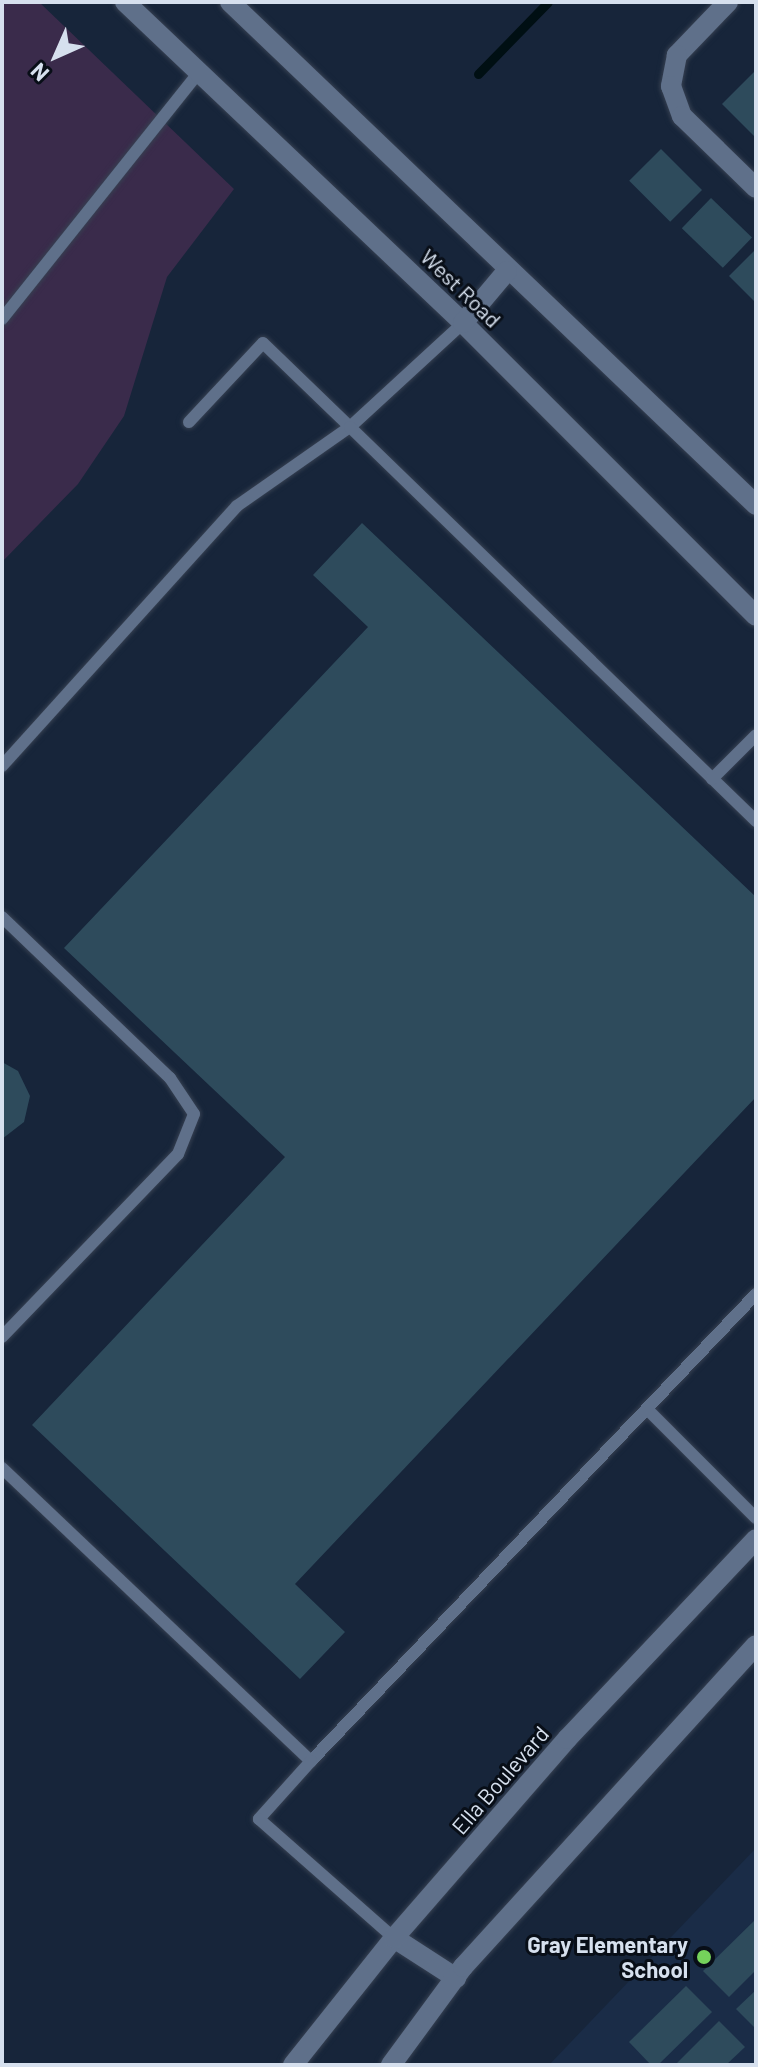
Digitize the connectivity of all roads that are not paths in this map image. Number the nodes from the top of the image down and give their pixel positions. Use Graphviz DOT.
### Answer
graph roads {
  1 [pos="230,2"];
  2 [pos="728,2"];
  3 [pos="132,4"];
  4 [pos="199,72"];
  5 [pos="753,181"];
  6 [pos="507,271"];
  7 [pos="2,319"];
  8 [pos="463,323"];
  9 [pos="189,422"];
  10 [pos="350,427"];
  11 [pos="756,505"];
  12 [pos="756,616"];
  13 [pos="756,735"];
  14 [pos="2,766"];
  15 [pos="712,779"];
  16 [pos="756,821"];
  17 [pos="2,917"];
  18 [pos="756,1294"];
  19 [pos="2,1337"];
  20 [pos="647,1409"];
  21 [pos="2,1468"];
  22 [pos="756,1518"];
  23 [pos="756,1539"];
  24 [pos="756,1645"];
  25 [pos="311,1761"];
  26 [pos="394,1938"];
  27 [pos="456,1978"];
  28 [pos="293,2065"];
  29 [pos="391,2065"];
  1 -- 6 [label="main road, West Road"];
  2 -- 5 [label="main road"];
  3 -- 4 [label="main road, West Road"];
  4 -- 7 [label="lane"];
  4 -- 8 [label="main road, West Road"];
  6 -- 8 [label="main road"];
  6 -- 11 [label="main road, West Road"];
  8 -- 10 [label="lane"];
  8 -- 12 [label="main road, West Road"];
  9 -- 10 [label="lane"];
  10 -- 14 [label="lane"];
  10 -- 15 [label="lane"];
  13 -- 15 [label="lane"];
  15 -- 16 [label="lane"];
  17 -- 19 [label="lane"];
  18 -- 20 [label="lane"];
  20 -- 22 [label="lane"];
  20 -- 25 [label="lane"];
  21 -- 25 [label="lane"];
  23 -- 26 [label="main road, Ella Boulevard"];
  24 -- 27 [label="main road"];
  25 -- 26 [label="lane"];
  26 -- 27 [label="main road"];
  26 -- 28 [label="main road, Ella Boulevard"];
  27 -- 29 [label="main road"];
}
